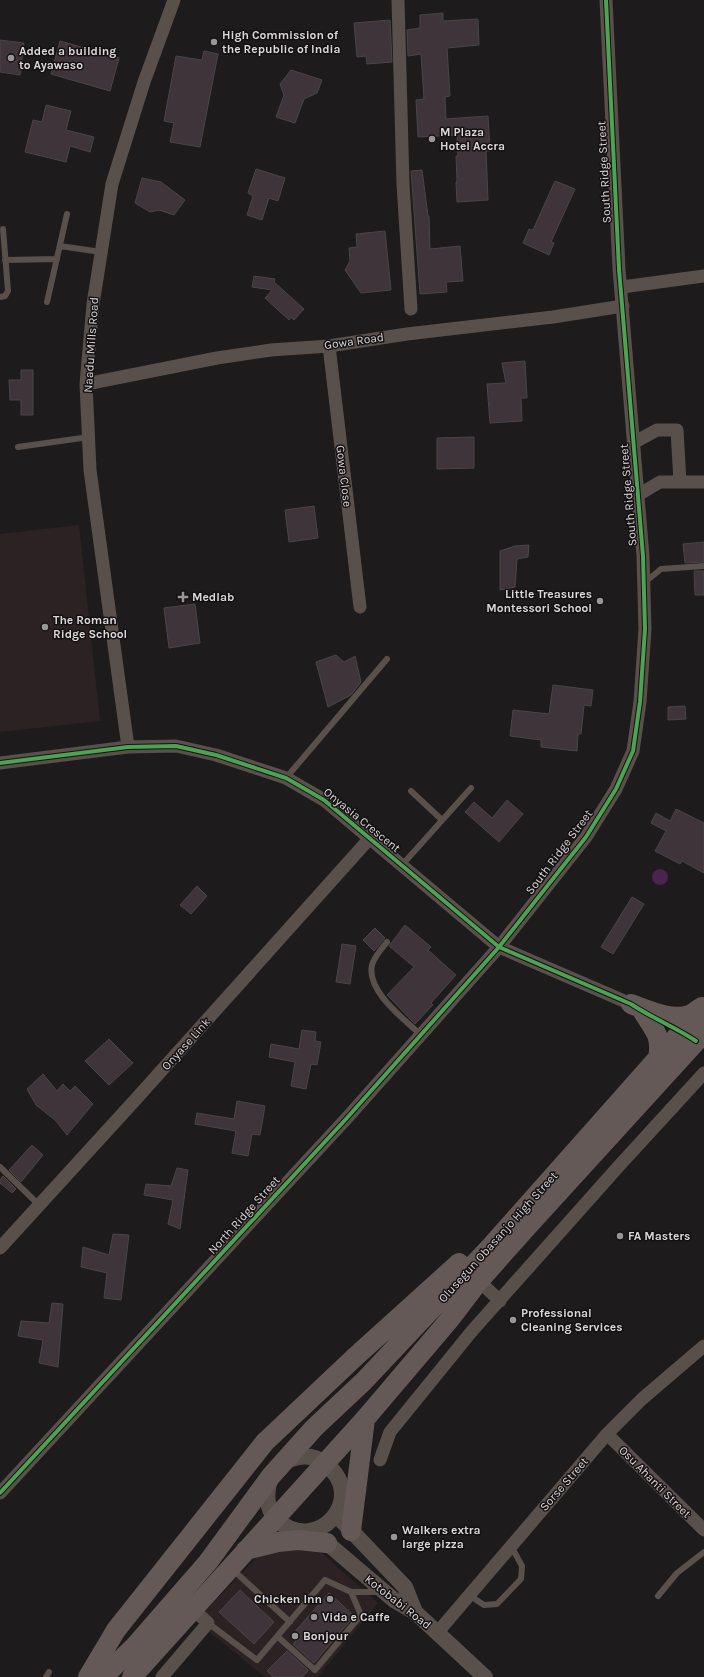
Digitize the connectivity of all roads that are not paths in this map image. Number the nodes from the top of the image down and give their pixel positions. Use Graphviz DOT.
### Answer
graph roads {
  1 [pos="174,0"];
  2 [pos="398,0"];
  3 [pos="606,0"];
  4 [pos="68,214"];
  5 [pos="4,228"];
  6 [pos="60,246"];
  7 [pos="101,252"];
  8 [pos="57,259"];
  9 [pos="6,260"];
  10 [pos="704,276"];
  11 [pos="622,287"];
  12 [pos="0,297"];
  13 [pos="47,302"];
  14 [pos="623,306"];
  15 [pos="411,310"];
  16 [pos="329,346"];
  17 [pos="86,384"];
  18 [pos="89,437"];
  19 [pos="633,443"];
  20 [pos="18,447"];
  21 [pos="680,482"];
  22 [pos="704,482"];
  23 [pos="638,495"];
  24 [pos="704,566"];
  25 [pos="644,582"];
  26 [pos="360,607"];
  27 [pos="388,659"];
  28 [pos="128,747"];
  29 [pos="0,763"];
  30 [pos="286,778"];
  31 [pos="471,788"];
  32 [pos="411,791"];
  33 [pos="442,820"];
  34 [pos="370,838"];
  35 [pos="402,865"];
  36 [pos="387,942"];
  37 [pos="499,947"];
  38 [pos="704,1005"];
  39 [pos="637,1008"];
  40 [pos="704,1009"];
  41 [pos="421,1035"];
  42 [pos="694,1035"];
  43 [pos="658,1059"];
  44 [pos="704,1073"];
  45 [pos="0,1167"];
  46 [pos="39,1205"];
  47 [pos="492,1244"];
  48 [pos="0,1248"];
  49 [pos="479,1281"];
  50 [pos="500,1300"];
  51 [pos="704,1346"];
  52 [pos="365,1420"];
  53 [pos="607,1434"];
  54 [pos="380,1460"];
  55 [pos="286,1461"];
  56 [pos="324,1463"];
  57 [pos="271,1476"];
  58 [pos="0,1493"];
  59 [pos="337,1513"];
  60 [pos="276,1519"];
  61 [pos="704,1530"];
  62 [pos="351,1531"];
  63 [pos="307,1532"];
  64 [pos="327,1543"];
  65 [pos="511,1546"];
  66 [pos="246,1550"];
  67 [pos="704,1552"];
  68 [pos="230,1568"];
  69 [pos="351,1592"];
  70 [pos="383,1592"];
  71 [pos="469,1595"];
  72 [pos="658,1596"];
  73 [pos="193,1610"];
  74 [pos="414,1612"];
  75 [pos="290,1622"];
  76 [pos="208,1623"];
  77 [pos="437,1633"];
  78 [pos="278,1637"];
  79 [pos="88,1677"];
  80 [pos="103,1677"];
  81 [pos="132,1677"];
  82 [pos="162,1677"];
  83 [pos="485,1677"];
  1 -- 7 [label="street, Naadu Mills Road"];
  2 -- 15 [label="street"];
  3 -- 11 [label="street, South Ridge Street"];
  4 -- 6 [label="lane"];
  5 -- 9 [label="lane"];
  6 -- 7 [label="lane"];
  6 -- 8 [label="lane"];
  7 -- 17 [label="street, Naadu Mills Road"];
  8 -- 9 [label="lane"];
  8 -- 13 [label="lane"];
  9 -- 12 [label="lane"];
  10 -- 11 [label="street"];
  11 -- 14 [label="street, South Ridge Street"];
  14 -- 16 [label="street, Gowa Road"];
  14 -- 19 [label="street, South Ridge Street"];
  16 -- 17 [label="street, Gowa Road"];
  16 -- 26 [label="street, Gowa Close"];
  17 -- 18 [label="street, Naadu Mills Road"];
  18 -- 20 [label="lane"];
  18 -- 28 [label="street, Naadu Mills Road"];
  19 -- 21 [label="street"];
  19 -- 23 [label="street, South Ridge Street"];
  21 -- 22 [label="street"];
  21 -- 23 [label="street"];
  23 -- 25 [label="street, South Ridge Street"];
  24 -- 25 [label="lane"];
  25 -- 37 [label="street, South Ridge Street"];
  27 -- 30 [label="lane"];
  28 -- 29 [label="street, Onyasia Crescent"];
  28 -- 30 [label="street, Onyasia Crescent"];
  30 -- 34 [label="street, Onyasia Crescent"];
  31 -- 33 [label="lane"];
  32 -- 33 [label="lane"];
  33 -- 35 [label="lane"];
  34 -- 35 [label="street, Onyasia Crescent"];
  34 -- 46 [label="street, Onyase Link"];
  35 -- 37 [label="street, Onyasia Crescent"];
  36 -- 41 [label="lane"];
  37 -- 39 [label="street, Onyasia Crescent"];
  37 -- 41 [label="street, North Ridge Street"];
  38 -- 39 [label="main road"];
  39 -- 42 [label="street, Onyasia Crescent"];
  39 -- 43 [label="main road"];
  40 -- 42 [label="main road, Olusegun Obasanjo High Street"];
  41 -- 58 [label="street, North Ridge Street"];
  42 -- 43 [label="main road, Olusegun Obasanjo High Street"];
  42 -- 49 [label="main road, Olusegun Obasanjo High Street"];
  43 -- 47 [label="main road, Olusegun Obasanjo High Street"];
  44 -- 50 [label="street"];
  45 -- 46 [label="lane"];
  46 -- 48 [label="street, Onyase Link"];
  47 -- 55 [label="main road, Olusegun Obasanjo High Street"];
  47 -- 79 [label="main road"];
  49 -- 50 [label="street"];
  49 -- 52 [label="main road, Olusegun Obasanjo High Street"];
  50 -- 54 [label="street"];
  51 -- 53 [label="street, Sorse Street"];
  52 -- 56 [label="main road, Olusegun Obasanjo High Street"];
  52 -- 62 [label="main road"];
  53 -- 61 [label="street, Osu Ahanti Street"];
  53 -- 65 [label="street, Sorse Street"];
  55 -- 56 [label="street"];
  55 -- 57 [label="main road, Olusegun Obasanjo High Street"];
  56 -- 59 [label="street"];
  56 -- 60 [label="main road, Olusegun Obasanjo High Street"];
  57 -- 60 [label="street"];
  57 -- 80 [label="main road, Olusegun Obasanjo High Street"];
  59 -- 62 [label="street"];
  59 -- 63 [label="street"];
  60 -- 63 [label="street"];
  60 -- 66 [label="main road, Olusegun Obasanjo High Street"];
  62 -- 74 [label="street"];
  63 -- 64 [label="street, Kotobabi Road"];
  64 -- 66 [label="main road"];
  64 -- 70 [label="street, Kotobabi Road"];
  65 -- 71 [label="street, Sorse Street"];
  65 -- 71 [label="lane"];
  66 -- 68 [label="main road, Olusegun Obasanjo High Street"];
  67 -- 72 [label="lane"];
  68 -- 73 [label="main road, Olusegun Obasanjo High Street"];
  68 -- 75 [label="lane"];
  69 -- 70 [label="lane"];
  69 -- 75 [label="lane"];
  69 -- 78 [label="lane"];
  70 -- 74 [label="street, Kotobabi Road"];
  71 -- 77 [label="street, Sorse Street"];
  73 -- 76 [label="street"];
  73 -- 81 [label="main road, Olusegun Obasanjo High Street"];
  74 -- 77 [label="street, Kotobabi Road"];
  75 -- 78 [label="lane"];
  76 -- 78 [label="lane"];
  76 -- 82 [label="street"];
  77 -- 83 [label="street, Kotobabi Road"];
}
